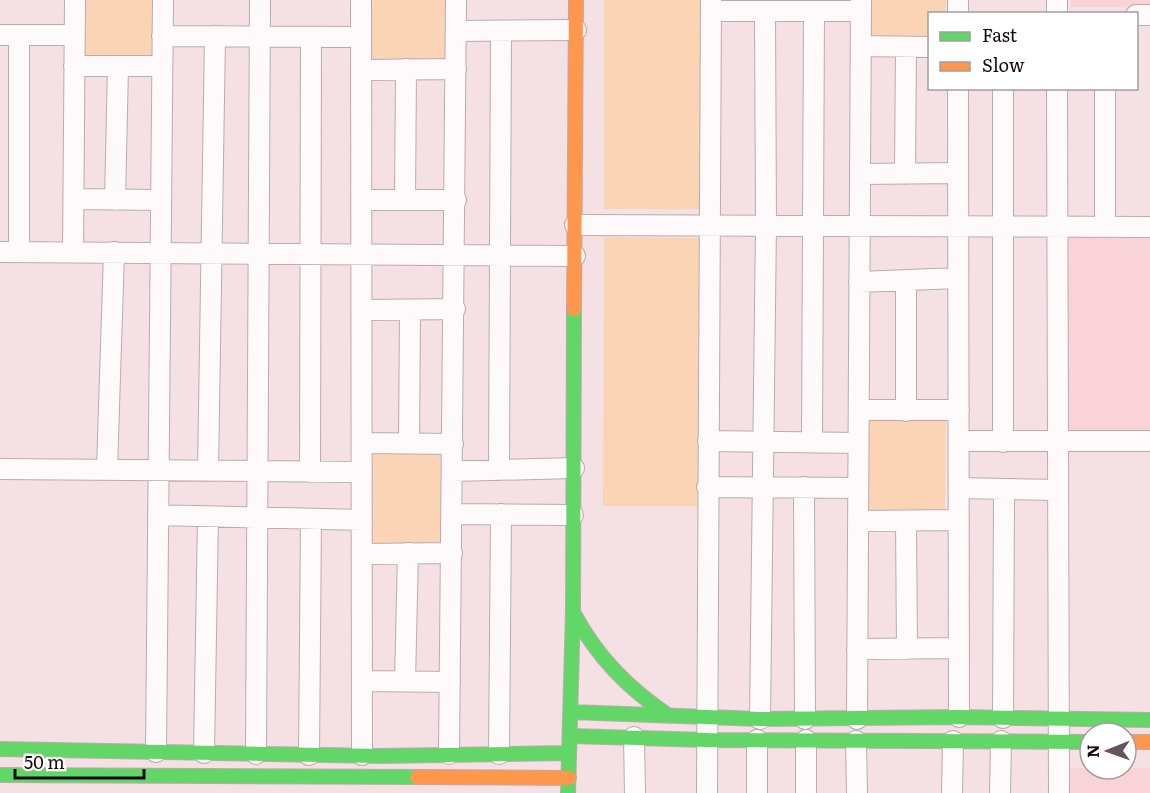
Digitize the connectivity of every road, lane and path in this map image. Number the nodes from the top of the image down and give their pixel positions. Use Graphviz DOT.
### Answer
graph roads {
  1 [pos="75,0"];
  2 [pos="163,0"];
  3 [pos="260,0"];
  4 [pos="361,0"];
  5 [pos="456,0"];
  6 [pos="576,0"];
  7 [pos="711,5"];
  8 [pos="861,5"];
  9 [pos="765,11"];
  10 [pos="814,11"];
  11 [pos="576,30"];
  12 [pos="456,31"];
  13 [pos="501,31"];
  14 [pos="10,35"];
  15 [pos="75,35"];
  16 [pos="162,36"];
  17 [pos="214,36"];
  18 [pos="260,36"];
  19 [pos="312,37"];
  20 [pos="361,37"];
  21 [pos="861,46"];
  22 [pos="906,47"];
  23 [pos="928,47"];
  24 [pos="74,66"];
  25 [pos="117,66"];
  26 [pos="162,66"];
  27 [pos="406,69"];
  28 [pos="456,69"];
  29 [pos="361,70"];
  30 [pos="958,90"];
  31 [pos="1003,90"];
  32 [pos="1057,90"];
  33 [pos="1106,90"];
  34 [pos="958,173"];
  35 [pos="860,174"];
  36 [pos="905,174"];
  37 [pos="74,199"];
  38 [pos="115,200"];
  39 [pos="161,200"];
  40 [pos="361,200"];
  41 [pos="405,200"];
  42 [pos="456,200"];
  43 [pos="575,225"];
  44 [pos="766,225"];
  45 [pos="815,225"];
  46 [pos="708,226"];
  47 [pos="860,226"];
  48 [pos="958,226"];
  49 [pos="1003,227"];
  50 [pos="1058,227"];
  51 [pos="1105,227"];
  52 [pos="1150,227"];
  53 [pos="9,252"];
  54 [pos="74,252"];
  55 [pos="114,252"];
  56 [pos="161,253"];
  57 [pos="211,253"];
  58 [pos="259,254"];
  59 [pos="311,254"];
  60 [pos="362,254"];
  61 [pos="456,255"];
  62 [pos="500,256"];
  63 [pos="575,256"];
  64 [pos="958,278"];
  65 [pos="906,281"];
  66 [pos="859,282"];
  67 [pos="455,309"];
  68 [pos="362,310"];
  69 [pos="410,310"];
  70 [pos="859,410"];
  71 [pos="958,410"];
  72 [pos="906,411"];
  73 [pos="708,441"];
  74 [pos="764,441"];
  75 [pos="958,441"];
  76 [pos="1003,441"];
  77 [pos="1058,441"];
  78 [pos="1150,441"];
  79 [pos="812,442"];
  80 [pos="362,443"];
  81 [pos="409,443"];
  82 [pos="858,443"];
  83 [pos="453,444"];
  84 [pos="574,468"];
  85 [pos="0,469"];
  86 [pos="107,470"];
  87 [pos="159,470"];
  88 [pos="499,470"];
  89 [pos="208,471"];
  90 [pos="258,471"];
  91 [pos="453,471"];
  92 [pos="310,472"];
  93 [pos="362,472"];
  94 [pos="763,486"];
  95 [pos="707,487"];
  96 [pos="804,487"];
  97 [pos="858,488"];
  98 [pos="959,488"];
  99 [pos="1004,490"];
  100 [pos="1058,490"];
  101 [pos="452,514"];
  102 [pos="501,514"];
  103 [pos="573,514"];
  104 [pos="158,515"];
  105 [pos="208,517"];
  106 [pos="258,518"];
  107 [pos="311,519"];
  108 [pos="362,520"];
  109 [pos="959,520"];
  110 [pos="858,521"];
  111 [pos="906,521"];
  112 [pos="408,553"];
  113 [pos="452,553"];
  114 [pos="362,554"];
  115 [pos="573,610"];
  116 [pos="959,648"];
  117 [pos="857,649"];
  118 [pos="906,649"];
  119 [pos="362,681"];
  120 [pos="405,681"];
  121 [pos="450,682"];
  122 [pos="571,712"];
  123 [pos="669,716"];
  124 [pos="959,717"];
  125 [pos="706,718"];
  126 [pos="1003,718"];
  127 [pos="1059,718"];
  128 [pos="760,719"];
  129 [pos="805,719"];
  130 [pos="857,719"];
  131 [pos="1150,720"];
  132 [pos="571,736"];
  133 [pos="634,736"];
  134 [pos="707,740"];
  135 [pos="757,740"];
  136 [pos="806,740"];
  137 [pos="856,741"];
  138 [pos="953,741"];
  139 [pos="1001,741"];
  140 [pos="1059,742"];
  141 [pos="1078,742"];
  142 [pos="0,749"];
  143 [pos="120,752"];
  144 [pos="156,752"];
  145 [pos="204,753"];
  146 [pos="569,753"];
  147 [pos="256,754"];
  148 [pos="449,754"];
  149 [pos="499,754"];
  150 [pos="309,755"];
  151 [pos="362,756"];
  152 [pos="0,775"];
  153 [pos="121,776"];
  154 [pos="568,778"];
  155 [pos="568,793"];
  156 [pos="635,793"];
  157 [pos="707,793"];
  158 [pos="757,793"];
  159 [pos="806,793"];
  160 [pos="856,793"];
  161 [pos="952,793"];
  162 [pos="1000,793"];
  163 [pos="1059,793"];
  1 -- 15 [label="street"];
  2 -- 16 [label="street"];
  3 -- 18 [label="street"];
  4 -- 20 [label="street"];
  5 -- 12 [label="street"];
  6 -- 11 [label="street"];
  7 -- 9 [label="street"];
  7 -- 46 [label="street"];
  8 -- 10 [label="street"];
  8 -- 21 [label="street"];
  9 -- 10 [label="street"];
  9 -- 44 [label="street"];
  10 -- 45 [label="street"];
  11 -- 13 [label="street"];
  11 -- 43 [label="street"];
  12 -- 13 [label="street"];
  12 -- 28 [label="street"];
  13 -- 62 [label="street"];
  14 -- 15 [label="street"];
  14 -- 53 [label="street"];
  15 -- 24 [label="street"];
  16 -- 17 [label="street"];
  16 -- 26 [label="street"];
  17 -- 18 [label="street"];
  17 -- 57 [label="street"];
  18 -- 19 [label="street"];
  18 -- 58 [label="street"];
  19 -- 20 [label="street"];
  19 -- 59 [label="street"];
  20 -- 29 [label="street"];
  21 -- 22 [label="street"];
  21 -- 35 [label="street"];
  22 -- 23 [label="street"];
  22 -- 36 [label="street"];
  24 -- 25 [label="street"];
  24 -- 37 [label="street"];
  25 -- 26 [label="street"];
  25 -- 38 [label="street"];
  26 -- 39 [label="street"];
  27 -- 28 [label="street"];
  27 -- 29 [label="street"];
  27 -- 41 [label="street"];
  28 -- 42 [label="street"];
  29 -- 40 [label="street"];
  30 -- 34 [label="street"];
  31 -- 49 [label="street"];
  32 -- 50 [label="street"];
  33 -- 51 [label="street"];
  34 -- 36 [label="street"];
  34 -- 48 [label="street"];
  35 -- 36 [label="street"];
  35 -- 47 [label="street"];
  37 -- 38 [label="street"];
  37 -- 54 [label="street"];
  38 -- 39 [label="street"];
  39 -- 56 [label="street"];
  40 -- 41 [label="street"];
  40 -- 60 [label="street"];
  41 -- 42 [label="street"];
  42 -- 61 [label="street"];
  43 -- 46 [label="street"];
  43 -- 63 [label="street"];
  44 -- 45 [label="street"];
  44 -- 46 [label="street"];
  44 -- 74 [label="street"];
  45 -- 47 [label="street"];
  45 -- 79 [label="street"];
  46 -- 73 [label="street"];
  47 -- 48 [label="street"];
  47 -- 66 [label="street"];
  48 -- 49 [label="street"];
  48 -- 64 [label="street"];
  49 -- 50 [label="street"];
  49 -- 76 [label="street"];
  50 -- 51 [label="street"];
  50 -- 77 [label="street"];
  51 -- 52 [label="street"];
  53 -- 54 [label="street"];
  54 -- 55 [label="street"];
  55 -- 56 [label="street"];
  55 -- 86 [label="street"];
  56 -- 57 [label="street"];
  56 -- 87 [label="street"];
  57 -- 58 [label="street"];
  57 -- 89 [label="street"];
  58 -- 59 [label="street"];
  58 -- 90 [label="street"];
  59 -- 60 [label="street"];
  59 -- 92 [label="street"];
  60 -- 61 [label="street"];
  60 -- 68 [label="street"];
  61 -- 62 [label="street"];
  61 -- 67 [label="street"];
  62 -- 63 [label="street"];
  62 -- 88 [label="street"];
  63 -- 84 [label="street"];
  64 -- 65 [label="street"];
  64 -- 71 [label="street"];
  65 -- 66 [label="street"];
  65 -- 72 [label="street"];
  66 -- 70 [label="street"];
  67 -- 69 [label="street"];
  67 -- 83 [label="street"];
  68 -- 69 [label="street"];
  68 -- 80 [label="street"];
  69 -- 81 [label="street"];
  70 -- 72 [label="street"];
  70 -- 82 [label="street"];
  71 -- 72 [label="street"];
  71 -- 75 [label="street"];
  73 -- 74 [label="street"];
  73 -- 95 [label="street"];
  74 -- 79 [label="street"];
  74 -- 94 [label="street"];
  75 -- 76 [label="street"];
  75 -- 98 [label="street"];
  76 -- 77 [label="street"];
  77 -- 78 [label="street"];
  77 -- 100 [label="street"];
  79 -- 82 [label="street"];
  80 -- 81 [label="street"];
  80 -- 93 [label="street"];
  81 -- 83 [label="street"];
  82 -- 97 [label="street"];
  83 -- 91 [label="street"];
  84 -- 88 [label="street"];
  84 -- 103 [label="street"];
  85 -- 86 [label="street"];
  86 -- 87 [label="street"];
  87 -- 89 [label="street"];
  87 -- 104 [label="street"];
  88 -- 91 [label="street"];
  89 -- 90 [label="street"];
  90 -- 92 [label="street"];
  90 -- 106 [label="street"];
  91 -- 101 [label="street"];
  92 -- 93 [label="street"];
  93 -- 108 [label="street"];
  94 -- 95 [label="street"];
  94 -- 96 [label="street"];
  94 -- 128 [label="street"];
  95 -- 125 [label="street"];
  96 -- 97 [label="street"];
  96 -- 129 [label="street"];
  97 -- 110 [label="street"];
  98 -- 99 [label="street"];
  98 -- 109 [label="street"];
  99 -- 100 [label="street"];
  99 -- 126 [label="street"];
  100 -- 127 [label="street"];
  101 -- 102 [label="street"];
  101 -- 113 [label="street"];
  102 -- 103 [label="street"];
  102 -- 149 [label="street"];
  103 -- 115 [label="street"];
  104 -- 105 [label="street"];
  104 -- 144 [label="street"];
  105 -- 106 [label="street"];
  105 -- 145 [label="street"];
  106 -- 107 [label="street"];
  106 -- 147 [label="street"];
  107 -- 108 [label="street"];
  107 -- 150 [label="street"];
  108 -- 114 [label="street"];
  109 -- 111 [label="street"];
  109 -- 116 [label="street"];
  110 -- 111 [label="street"];
  110 -- 117 [label="street"];
  111 -- 118 [label="street"];
  112 -- 113 [label="street"];
  112 -- 114 [label="street"];
  112 -- 120 [label="street"];
  113 -- 121 [label="street"];
  114 -- 119 [label="street"];
  115 -- 122 [label="street"];
  115 -- 123 [label="street"];
  116 -- 118 [label="street"];
  116 -- 124 [label="street"];
  117 -- 118 [label="street"];
  117 -- 130 [label="street"];
  119 -- 120 [label="street"];
  119 -- 151 [label="street"];
  120 -- 121 [label="street"];
  121 -- 148 [label="street"];
  122 -- 123 [label="street"];
  122 -- 132 [label="street"];
  123 -- 125 [label="street"];
  124 -- 126 [label="street"];
  124 -- 130 [label="street"];
  125 -- 128 [label="street"];
  125 -- 134 [label="street"];
  126 -- 127 [label="street"];
  127 -- 131 [label="street"];
  127 -- 140 [label="street"];
  128 -- 129 [label="street"];
  129 -- 130 [label="street"];
  132 -- 133 [label="street"];
  132 -- 146 [label="street"];
  133 -- 134 [label="street"];
  133 -- 156 [label="street"];
  134 -- 135 [label="street"];
  134 -- 157 [label="street"];
  135 -- 136 [label="street"];
  135 -- 158 [label="street"];
  136 -- 137 [label="street"];
  136 -- 159 [label="street"];
  137 -- 138 [label="street"];
  137 -- 160 [label="street"];
  138 -- 139 [label="street"];
  138 -- 161 [label="street"];
  139 -- 140 [label="street"];
  139 -- 162 [label="street"];
  140 -- 141 [label="street"];
  140 -- 163 [label="street"];
  142 -- 143 [label="street"];
  143 -- 144 [label="street"];
  143 -- 153 [label="street"];
  144 -- 145 [label="street"];
  145 -- 147 [label="street"];
  146 -- 149 [label="street"];
  146 -- 154 [label="street"];
  147 -- 150 [label="street"];
  148 -- 149 [label="street"];
  148 -- 151 [label="street"];
  150 -- 151 [label="street"];
  152 -- 153 [label="street"];
  153 -- 154 [label="street"];
  154 -- 155 [label="street"];
}
